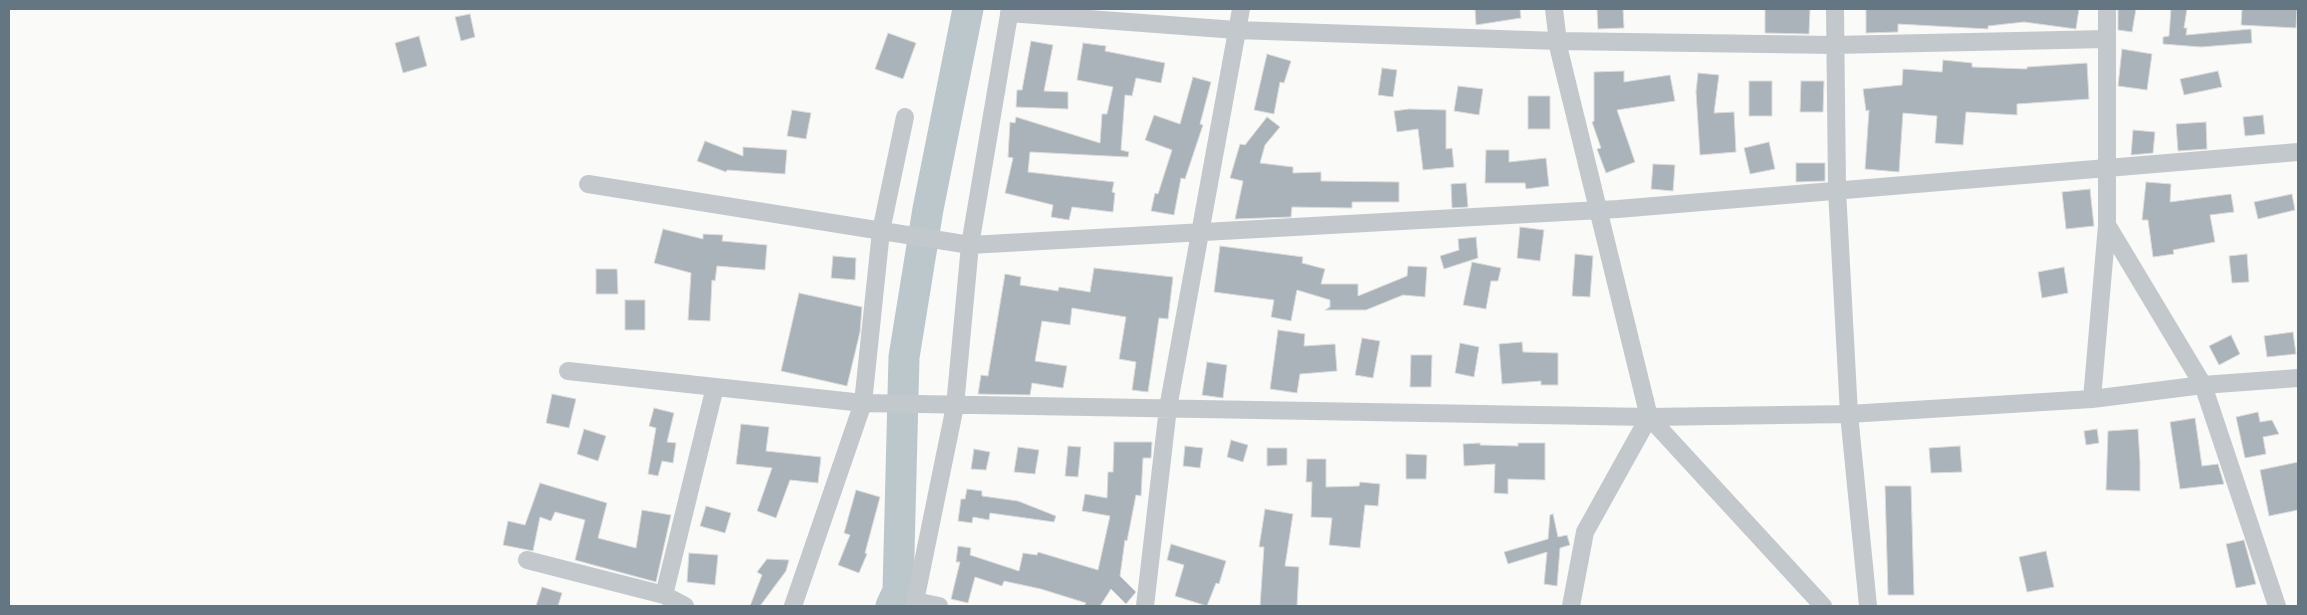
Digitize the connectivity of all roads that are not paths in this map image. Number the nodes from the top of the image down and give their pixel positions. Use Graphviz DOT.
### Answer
graph roads {
  1 [pos="1241,9"];
  2 [pos="1554,9"];
  3 [pos="1835,9"];
  4 [pos="2107,9"];
  5 [pos="1009,11"];
  6 [pos="1236,30"];
  7 [pos="2107,39"];
  8 [pos="1558,40"];
  9 [pos="1834,45"];
  10 [pos="905,117"];
  11 [pos="2298,152"];
  12 [pos="2107,167"];
  13 [pos="588,184"];
  14 [pos="1838,190"];
  15 [pos="1599,210"];
  16 [pos="2107,225"];
  17 [pos="881,231"];
  18 [pos="1199,233"];
  19 [pos="970,245"];
  20 [pos="568,372"];
  21 [pos="2298,378"];
  22 [pos="2203,385"];
  23 [pos="715,387"];
  24 [pos="2092,398"];
  25 [pos="863,403"];
  26 [pos="954,406"];
  27 [pos="1168,408"];
  28 [pos="1849,414"];
  29 [pos="1649,417"];
  30 [pos="526,560"];
  31 [pos="664,596"];
  32 [pos="914,604"];
  33 [pos="685,606"];
  34 [pos="793,606"];
  35 [pos="939,606"];
  36 [pos="1145,606"];
  37 [pos="1571,606"];
  38 [pos="1823,606"];
  39 [pos="1868,606"];
  40 [pos="2277,606"];
  1 -- 6 [label="street"];
  2 -- 8 [label="street"];
  3 -- 9 [label="street"];
  4 -- 7 [label="street"];
  5 -- 6 [label="street"];
  5 -- 19 [label="street"];
  6 -- 8 [label="street"];
  6 -- 18 [label="street"];
  7 -- 9 [label="street"];
  7 -- 12 [label="street"];
  8 -- 9 [label="street"];
  8 -- 15 [label="street"];
  9 -- 14 [label="street"];
  10 -- 17 [label="street"];
  11 -- 12 [label="street"];
  12 -- 14 [label="street"];
  12 -- 16 [label="street"];
  13 -- 17 [label="street"];
  14 -- 15 [label="street"];
  14 -- 28 [label="street"];
  15 -- 18 [label="street"];
  15 -- 29 [label="street"];
  16 -- 22 [label="street"];
  16 -- 24 [label="street"];
  17 -- 19 [label="street"];
  17 -- 25 [label="street"];
  18 -- 19 [label="street"];
  18 -- 27 [label="street"];
  19 -- 26 [label="street"];
  20 -- 23 [label="street"];
  21 -- 22 [label="street"];
  22 -- 24 [label="street"];
  22 -- 40 [label="street"];
  23 -- 25 [label="street"];
  23 -- 31 [label="street"];
  24 -- 28 [label="street"];
  25 -- 26 [label="street"];
  25 -- 34 [label="street"];
  26 -- 27 [label="street"];
  26 -- 32 [label="street"];
  27 -- 29 [label="street"];
  27 -- 36 [label="street"];
  28 -- 29 [label="street"];
  28 -- 39 [label="street"];
  29 -- 37 [label="street"];
  29 -- 38 [label="street"];
  30 -- 31 [label="street"];
  31 -- 33 [label="street"];
  32 -- 35 [label="street"];
}
